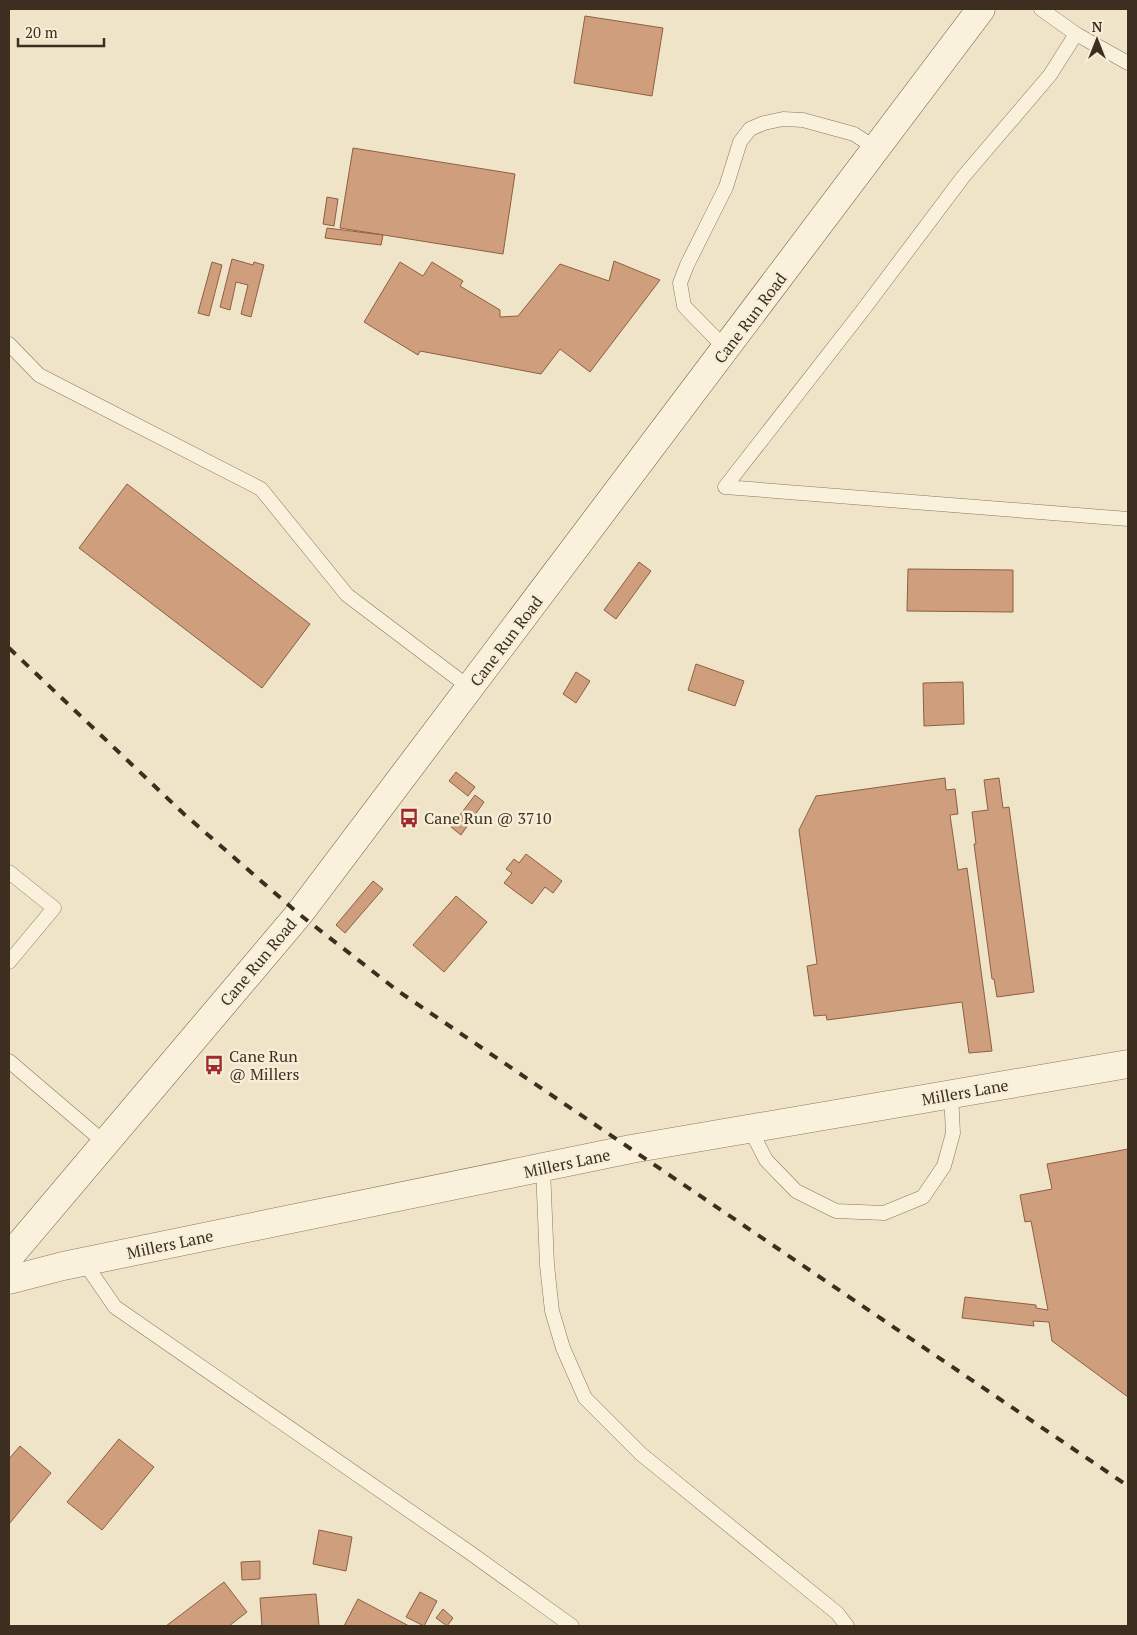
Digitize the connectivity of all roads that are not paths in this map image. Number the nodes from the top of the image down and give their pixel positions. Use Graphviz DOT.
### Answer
graph roads {
  1 [pos="982,9"];
  2 [pos="1041,9"];
  3 [pos="1076,34"];
  4 [pos="1128,63"];
  5 [pos="876,149"];
  6 [pos="9,344"];
  7 [pos="726,348"];
  8 [pos="1128,519"];
  9 [pos="470,688"];
  10 [pos="9,872"];
  11 [pos="9,962"];
  12 [pos="9,1061"];
  13 [pos="1128,1064"];
  14 [pos="952,1094"];
  15 [pos="750,1129"];
  16 [pos="106,1143"];
  17 [pos="543,1168"];
  18 [pos="11,1251"];
  19 [pos="84,1262"];
  20 [pos="9,1280"];
  21 [pos="572,1626"];
  22 [pos="847,1626"];
  1 -- 5 [label="main road, Cane Run Road"];
  2 -- 3 [label="lane"];
  3 -- 4 [label="lane"];
  3 -- 8 [label="lane"];
  5 -- 7 [label="main road, Cane Run Road"];
  5 -- 7 [label="lane"];
  6 -- 9 [label="lane"];
  7 -- 9 [label="main road, Cane Run Road"];
  9 -- 16 [label="main road, Cane Run Road"];
  10 -- 11 [label="lane"];
  12 -- 16 [label="lane"];
  13 -- 14 [label="main road, Millers Lane"];
  14 -- 15 [label="main road, Millers Lane"];
  14 -- 15 [label="lane"];
  15 -- 17 [label="main road, Millers Lane"];
  16 -- 18 [label="main road, Cane Run Road"];
  17 -- 19 [label="main road, Millers Lane"];
  17 -- 22 [label="lane"];
  19 -- 20 [label="main road, Millers Lane"];
  19 -- 21 [label="lane"];
}
